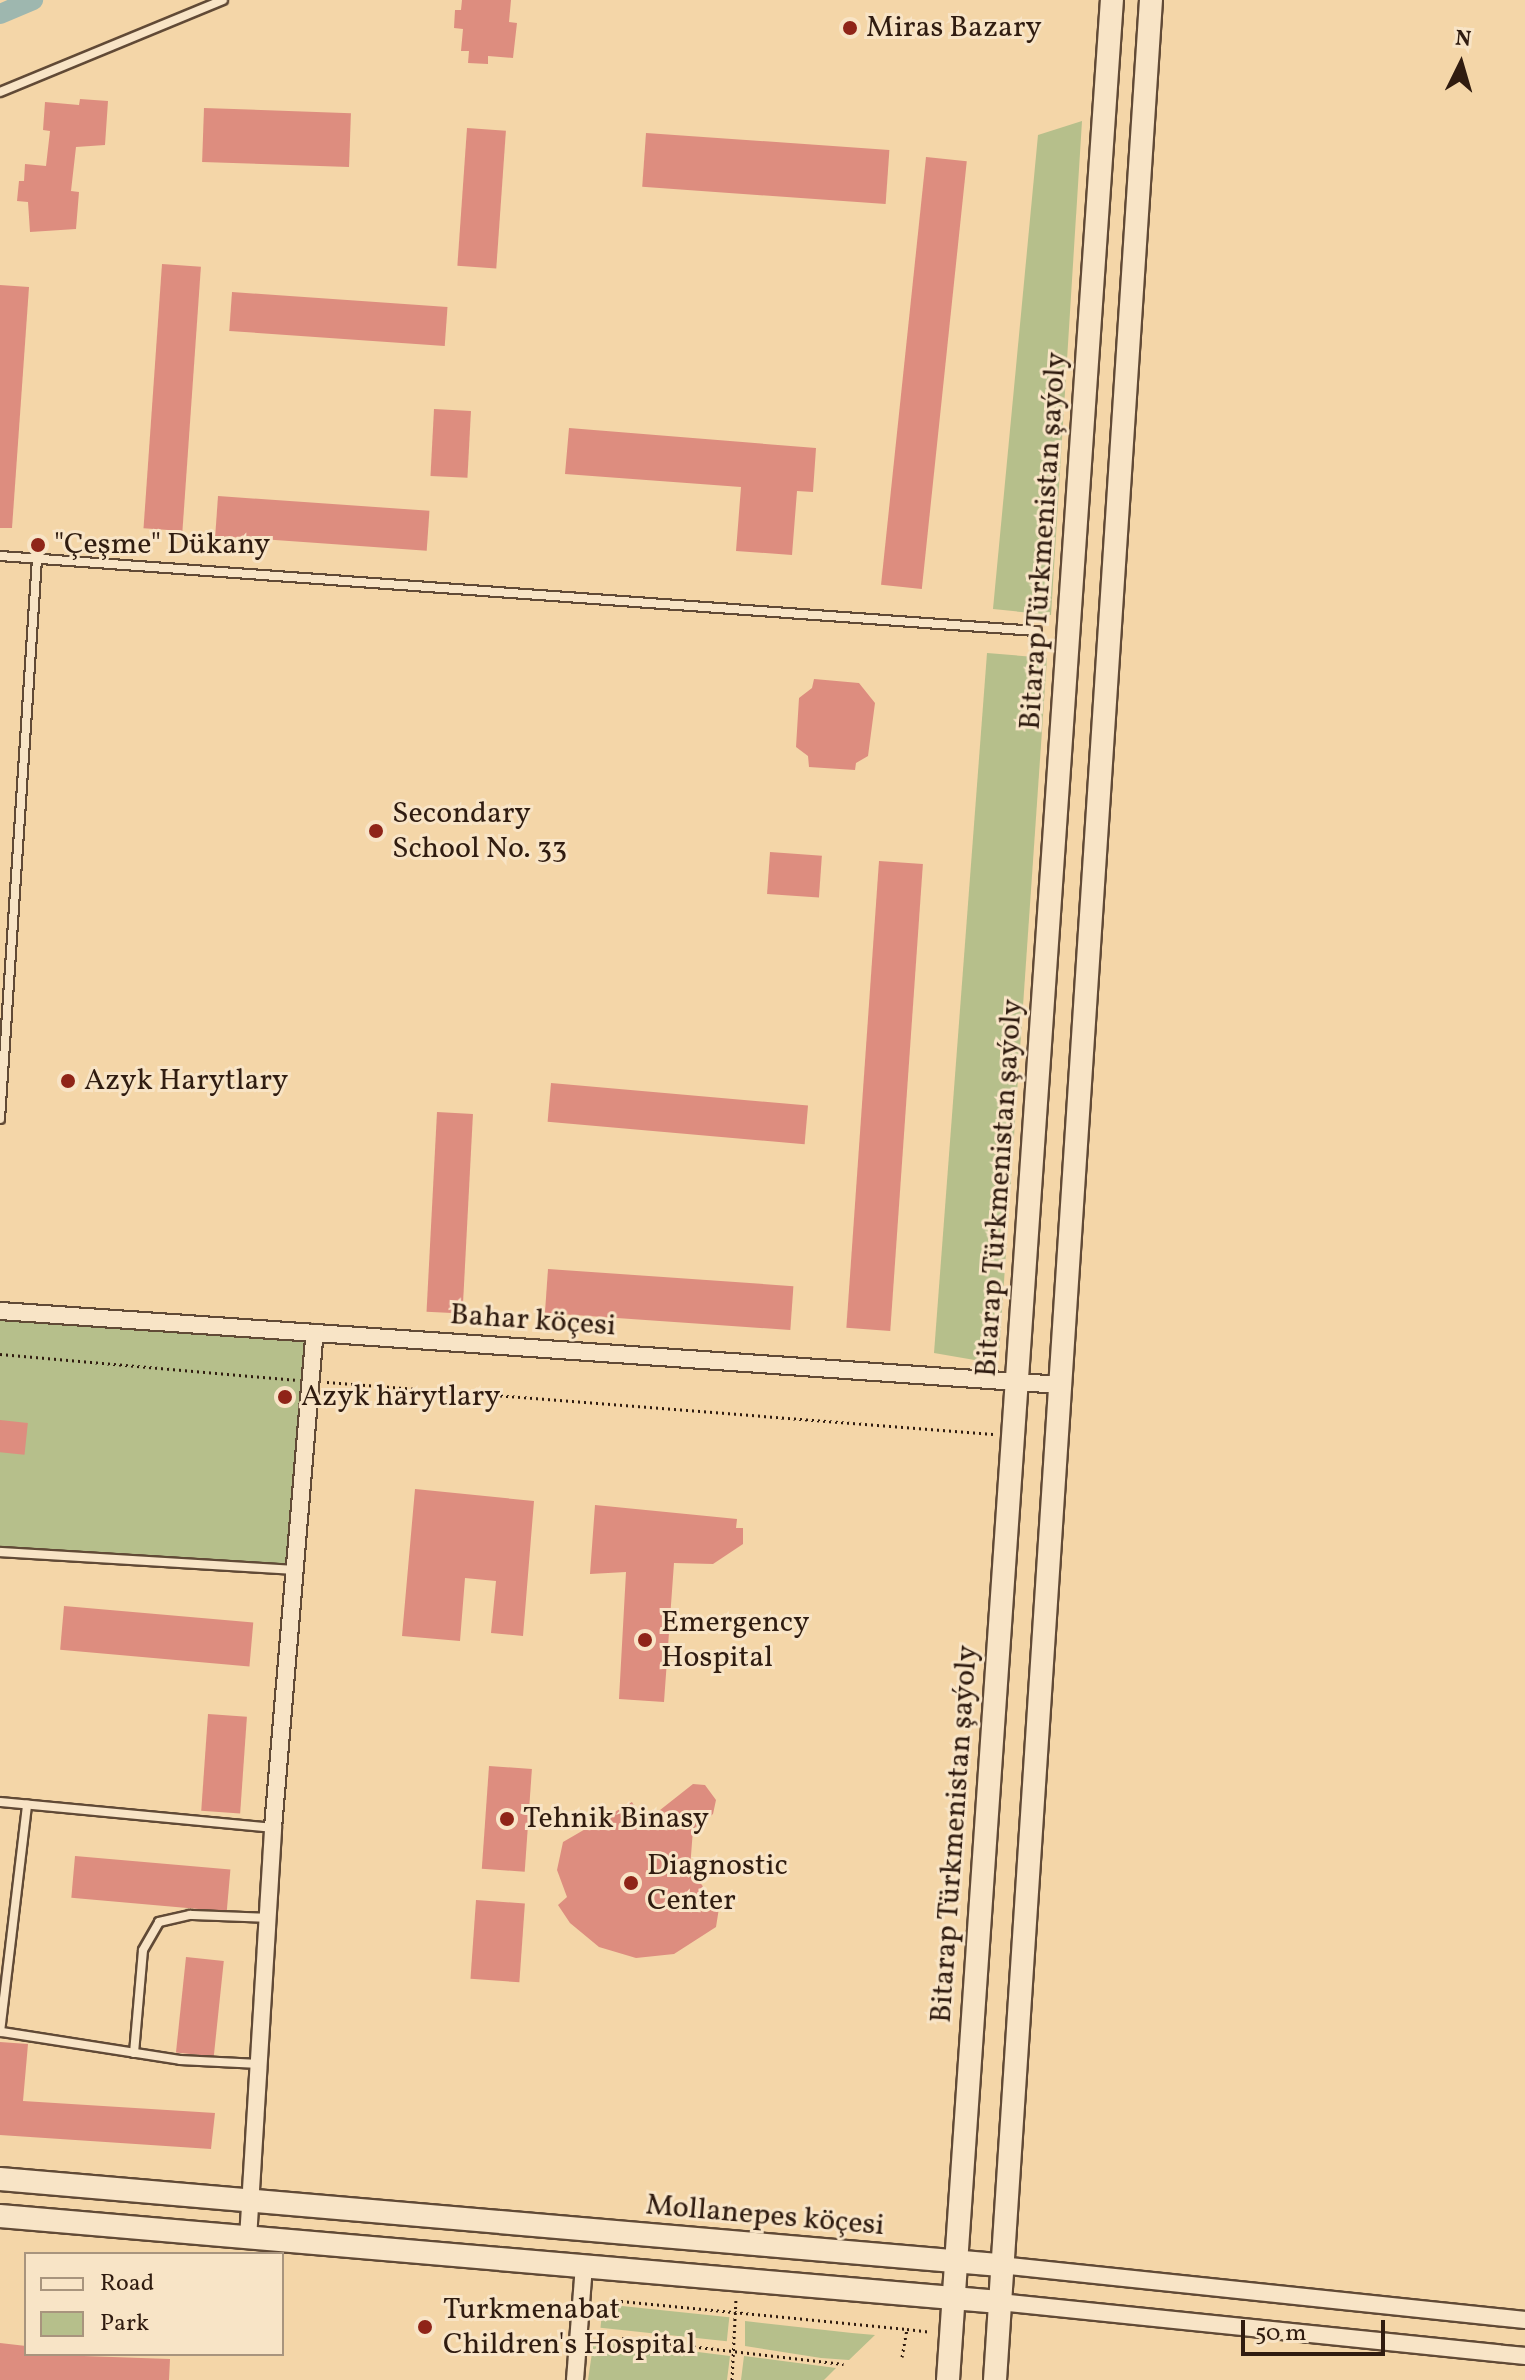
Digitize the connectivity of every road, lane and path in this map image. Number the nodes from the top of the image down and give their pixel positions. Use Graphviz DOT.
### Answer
graph roads {
  1 [pos="223,0"];
  2 [pos="1112,0"];
  3 [pos="1151,0"];
  4 [pos="0,92"];
  5 [pos="0,556"];
  6 [pos="37,559"];
  7 [pos="1037,631"];
  8 [pos="0,1119"];
  9 [pos="0,1311"];
  10 [pos="315,1333"];
  11 [pos="0,1354"];
  12 [pos="312,1381"];
  13 [pos="1017,1381"];
  14 [pos="1062,1385"];
  15 [pos="1013,1435"];
  16 [pos="0,1552"];
  17 [pos="296,1570"];
  18 [pos="0,1802"];
  19 [pos="27,1805"];
  20 [pos="273,1828"];
  21 [pos="267,1918"];
  22 [pos="1,2032"];
  23 [pos="134,2053"];
  24 [pos="259,2064"];
  25 [pos="0,2179"];
  26 [pos="250,2201"];
  27 [pos="0,2216"];
  28 [pos="248,2239"];
  29 [pos="956,2263"];
  30 [pos="1000,2265"];
  31 [pos="584,2266"];
  32 [pos="738,2279"];
  33 [pos="954,2298"];
  34 [pos="621,2301"];
  35 [pos="999,2302"];
  36 [pos="735,2314"];
  37 [pos="1525,2320"];
  38 [pos="907,2329"];
  39 [pos="622,2338"];
  40 [pos="735,2351"];
  41 [pos="1525,2356"];
  42 [pos="843,2364"];
  43 [pos="575,2380"];
  44 [pos="732,2380"];
  45 [pos="948,2380"];
  46 [pos="995,2380"];
  1 -- 4 [label="lane"];
  2 -- 13 [label="main road, Bitarap Türkmenistan şaýoly"];
  3 -- 14 [label="main road"];
  5 -- 6 [label="lane"];
  6 -- 7 [label="lane"];
  6 -- 8 [label="lane"];
  9 -- 10 [label="street, Bahar köçesi"];
  10 -- 12 [label="street"];
  10 -- 13 [label="street, Bahar köçesi"];
  11 -- 12 [label="path"];
  12 -- 15 [label="path"];
  12 -- 17 [label="street"];
  13 -- 14 [label="street, Bahar köçesi"];
  13 -- 15 [label="main road, Bitarap Türkmenistan şaýoly"];
  14 -- 30 [label="main road"];
  15 -- 29 [label="main road, Bitarap Türkmenistan şaýoly"];
  16 -- 17 [label="lane"];
  17 -- 20 [label="street"];
  18 -- 19 [label="lane"];
  19 -- 20 [label="lane"];
  19 -- 22 [label="lane"];
  20 -- 21 [label="street"];
  21 -- 23 [label="lane"];
  21 -- 24 [label="street"];
  22 -- 23 [label="lane"];
  23 -- 24 [label="lane"];
  24 -- 26 [label="street"];
  25 -- 26 [label="main road, Mollanepes köçesi"];
  26 -- 28 [label="street"];
  26 -- 29 [label="main road, Mollanepes köçesi"];
  27 -- 28 [label="main road"];
  28 -- 31 [label="main road"];
  29 -- 30 [label="main road, Mollanepes köçesi"];
  29 -- 33 [label="main road, Bitarap Türkmenistan şaýoly"];
  30 -- 35 [label="main road"];
  30 -- 37 [label="street, Mollanepes köçesi"];
  31 -- 32 [label="main road"];
  31 -- 43 [label="street"];
  32 -- 33 [label="main road"];
  32 -- 36 [label="path"];
  33 -- 35 [label="main road"];
  33 -- 45 [label="main road, Bitarap Türkmenistan şaýoly"];
  34 -- 36 [label="path"];
  35 -- 41 [label="street"];
  35 -- 46 [label="main road"];
  36 -- 38 [label="path"];
  36 -- 40 [label="path"];
  39 -- 40 [label="path"];
  40 -- 42 [label="path"];
  40 -- 44 [label="path"];
}
